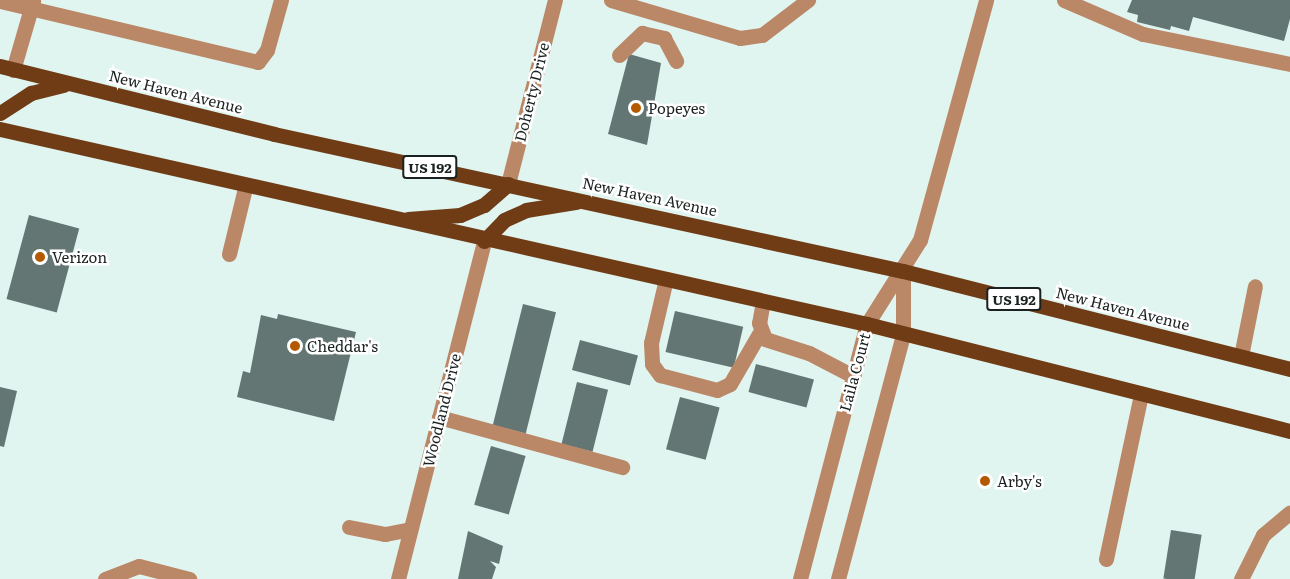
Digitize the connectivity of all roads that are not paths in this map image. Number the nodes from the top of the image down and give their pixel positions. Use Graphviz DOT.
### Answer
graph roads {
  1 [pos="281,0"];
  2 [pos="555,0"];
  3 [pos="611,0"];
  4 [pos="807,0"];
  5 [pos="986,0"];
  6 [pos="1064,0"];
  7 [pos="0,1"];
  8 [pos="31,4"];
  9 [pos="619,55"];
  10 [pos="676,61"];
  11 [pos="1290,64"];
  12 [pos="6,68"];
  13 [pos="0,82"];
  14 [pos="70,84"];
  15 [pos="0,113"];
  16 [pos="0,129"];
  17 [pos="508,184"];
  18 [pos="245,188"];
  19 [pos="585,200"];
  20 [pos="390,220"];
  21 [pos="484,241"];
  22 [pos="229,254"];
  23 [pos="903,271"];
  24 [pos="666,279"];
  25 [pos="1255,286"];
  26 [pos="763,301"];
  27 [pos="867,324"];
  28 [pos="759,334"];
  29 [pos="903,334"];
  30 [pos="1240,356"];
  31 [pos="1290,369"];
  32 [pos="853,376"];
  33 [pos="1141,394"];
  34 [pos="439,417"];
  35 [pos="1290,431"];
  36 [pos="622,467"];
  37 [pos="1290,512"];
  38 [pos="349,527"];
  39 [pos="411,529"];
  40 [pos="1106,559"];
  41 [pos="105,579"];
  42 [pos="189,579"];
  43 [pos="398,579"];
  44 [pos="800,579"];
  45 [pos="838,579"];
  46 [pos="1241,579"];
  1 -- 8 [label="street"];
  2 -- 17 [label="street, Doherty Drive"];
  3 -- 4 [label="street"];
  5 -- 23 [label="street, Laila Court"];
  6 -- 11 [label="street"];
  7 -- 8 [label="street"];
  8 -- 12 [label="street"];
  9 -- 10 [label="street"];
  12 -- 13 [label="main road"];
  12 -- 14 [label="main road, New Haven Avenue / US 192"];
  14 -- 15 [label="main road"];
  14 -- 17 [label="main road, New Haven Avenue / US 192"];
  16 -- 18 [label="main road"];
  17 -- 19 [label="main road, New Haven Avenue / US 192"];
  17 -- 20 [label="main road"];
  18 -- 20 [label="main road"];
  18 -- 22 [label="street"];
  19 -- 21 [label="main road"];
  19 -- 23 [label="main road, New Haven Avenue / US 192"];
  20 -- 21 [label="main road"];
  21 -- 24 [label="main road"];
  21 -- 34 [label="street, Woodland Drive"];
  23 -- 27 [label="street, Laila Court"];
  23 -- 29 [label="street"];
  23 -- 30 [label="main road, New Haven Avenue / US 192"];
  24 -- 26 [label="main road"];
  24 -- 28 [label="street"];
  25 -- 30 [label="street"];
  26 -- 27 [label="main road"];
  26 -- 28 [label="street"];
  27 -- 29 [label="main road"];
  27 -- 32 [label="street, Laila Court"];
  28 -- 32 [label="street"];
  29 -- 33 [label="main road"];
  29 -- 45 [label="street"];
  30 -- 31 [label="main road, New Haven Avenue / US 192"];
  32 -- 44 [label="street, Laila Court"];
  33 -- 35 [label="main road"];
  33 -- 40 [label="street"];
  34 -- 36 [label="street"];
  34 -- 39 [label="street, Woodland Drive"];
  37 -- 46 [label="street"];
  38 -- 39 [label="street"];
  39 -- 43 [label="street, Woodland Drive"];
  41 -- 42 [label="street"];
}
